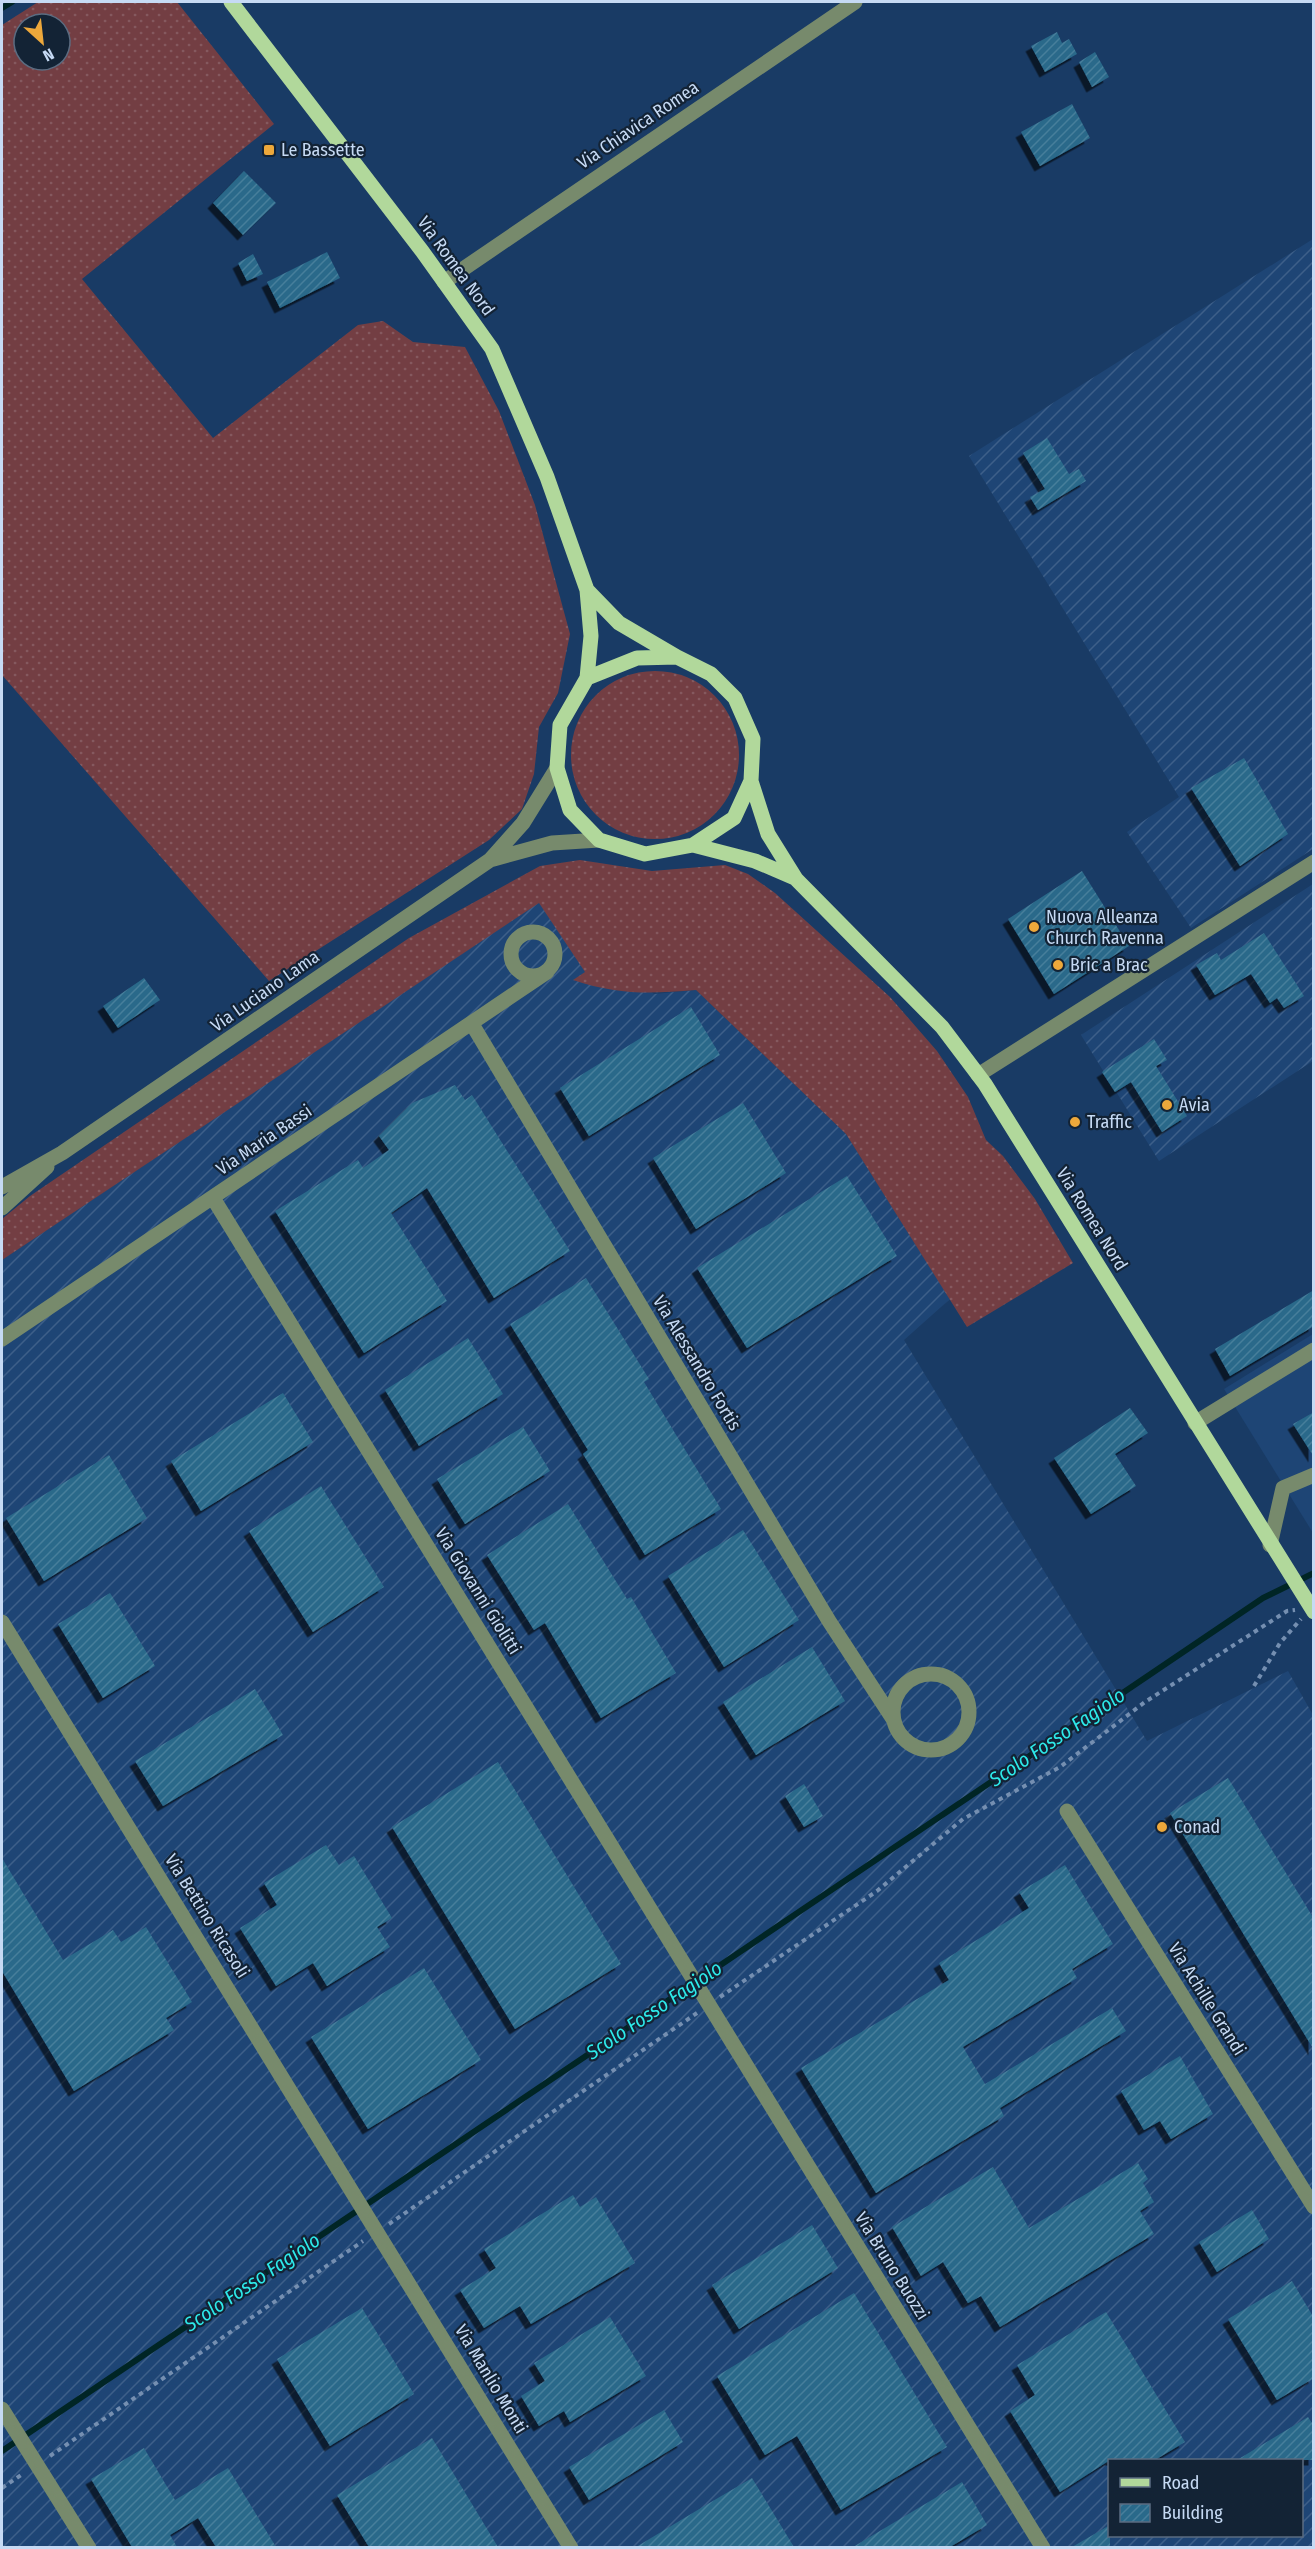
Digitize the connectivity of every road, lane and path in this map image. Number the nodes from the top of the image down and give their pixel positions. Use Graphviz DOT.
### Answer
graph roads {
  1 [pos="231,2"];
  2 [pos="855,2"];
  3 [pos="444,282"];
  4 [pos="587,590"];
  5 [pos="677,657"];
  6 [pos="587,678"];
  7 [pos="557,768"];
  8 [pos="751,781"];
  9 [pos="600,840"];
  10 [pos="693,845"];
  11 [pos="490,860"];
  12 [pos="1314,862"];
  13 [pos="796,879"];
  14 [pos="547,972"];
  15 [pos="472,1024"];
  16 [pos="978,1075"];
  17 [pos="62,1153"];
  18 [pos="2,1187"];
  19 [pos="213,1198"];
  20 [pos="2,1208"];
  21 [pos="2,1339"];
  22 [pos="1314,1350"];
  23 [pos="1195,1423"];
  24 [pos="1314,1475"];
  25 [pos="1270,1545"];
  26 [pos="1312,1609"];
  27 [pos="2,1622"];
  28 [pos="1254,1686"];
  29 [pos="893,1719"];
  30 [pos="1067,1811"];
  31 [pos="708,2005"];
  32 [pos="1314,2207"];
  33 [pos="378,2231"];
  34 [pos="2,2409"];
  35 [pos="38,2464"];
  36 [pos="2,2488"];
  37 [pos="89,2547"];
  38 [pos="571,2547"];
  39 [pos="1043,2547"];
  1 -- 3 [label="main road, Via Romea Nord"];
  2 -- 3 [label="street, Via Chiavica Romea"];
  3 -- 4 [label="main road, Via Romea Nord"];
  4 -- 5 [label="main road, Via Romea Nord"];
  4 -- 6 [label="main road, Via Romea Nord"];
  5 -- 6 [label="main road"];
  5 -- 8 [label="main road"];
  6 -- 7 [label="main road"];
  7 -- 9 [label="main road"];
  7 -- 11 [label="street, Via Luciano Lama"];
  8 -- 10 [label="main road"];
  8 -- 13 [label="main road, Via Romea Nord"];
  9 -- 10 [label="main road"];
  9 -- 11 [label="street, Via Luciano Lama"];
  10 -- 13 [label="main road, Via Romea Nord"];
  11 -- 17 [label="street, Via Luciano Lama"];
  12 -- 16 [label="street"];
  13 -- 16 [label="main road, Via Romea Nord"];
  14 -- 15 [label="street, Via Maria Bassi"];
  15 -- 19 [label="street, Via Maria Bassi"];
  15 -- 29 [label="street, Via Alessandro Fortis"];
  16 -- 23 [label="main road, Via Romea Nord"];
  17 -- 18 [label="street, Via Luciano Lama"];
  17 -- 20 [label="street, Via Luciano Lama"];
  19 -- 21 [label="street, Via Maria Bassi"];
  19 -- 31 [label="street, Via Giovanni Giolitti"];
  22 -- 23 [label="street"];
  23 -- 25 [label="main road, Via Romea Nord"];
  24 -- 25 [label="street"];
  25 -- 26 [label="main road, Via Romea Nord"];
  26 -- 28 [label="path"];
  26 -- 31 [label="path"];
  27 -- 33 [label="street, Via Bettino Ricasoli"];
  29 -- 29 [label="street, Via Alessandro Fortis"];
  30 -- 32 [label="street, Via Achille Grandi"];
  31 -- 33 [label="path"];
  31 -- 39 [label="street, Via Bruno Buozzi"];
  33 -- 35 [label="path"];
  33 -- 38 [label="street, Via Manlio Monti"];
  34 -- 35 [label="street"];
  35 -- 36 [label="path"];
  35 -- 37 [label="street"];
}
